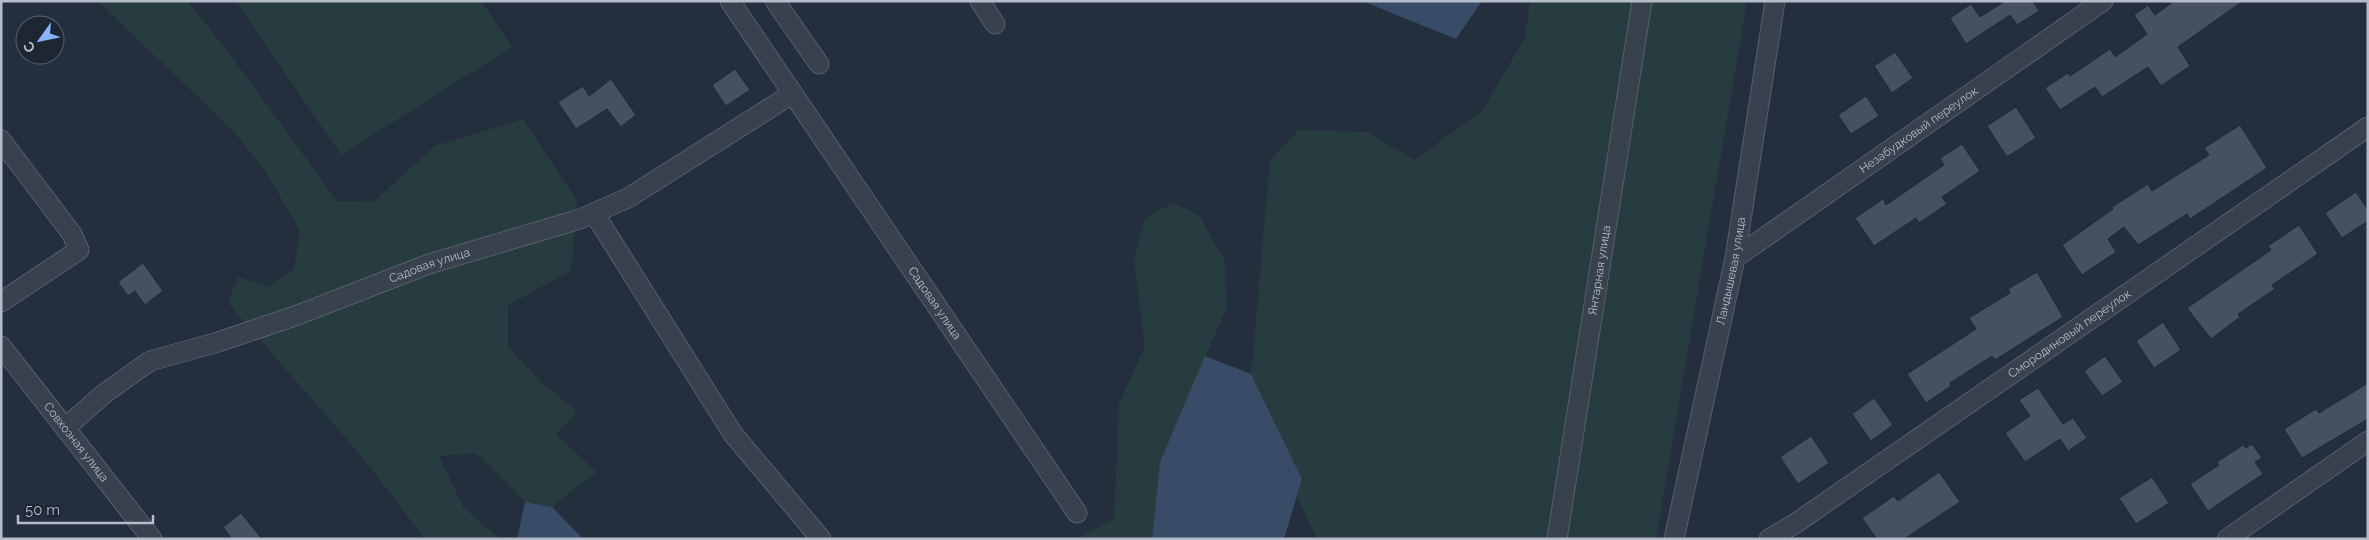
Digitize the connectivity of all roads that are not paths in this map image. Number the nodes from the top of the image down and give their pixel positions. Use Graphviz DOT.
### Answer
graph roads {
  1 [pos="730,1"];
  2 [pos="775,1"];
  3 [pos="980,1"];
  4 [pos="1642,1"];
  5 [pos="1776,1"];
  6 [pos="2103,1"];
  7 [pos="995,24"];
  8 [pos="819,64"];
  9 [pos="792,94"];
  10 [pos="2368,126"];
  11 [pos="1,140"];
  12 [pos="594,213"];
  13 [pos="1735,258"];
  14 [pos="1,302"];
  15 [pos="1,346"];
  16 [pos="65,428"];
  17 [pos="2368,441"];
  18 [pos="1077,513"];
  19 [pos="152,539"];
  20 [pos="821,539"];
  21 [pos="1556,539"];
  22 [pos="1674,539"];
  23 [pos="1769,539"];
  24 [pos="2227,539"];
  1 -- 9 [label="street, Садовая улица"];
  2 -- 8 [label="street"];
  3 -- 7 [label="street"];
  4 -- 21 [label="street, Янтарная улица"];
  5 -- 13 [label="street, Ландышевая улица"];
  6 -- 13 [label="street, Незабудковый переулок"];
  9 -- 12 [label="street, Садовая улица"];
  9 -- 18 [label="street, Садовая улица"];
  10 -- 23 [label="street, Смородиновый переулок"];
  11 -- 14 [label="street"];
  12 -- 16 [label="street, Садовая улица"];
  12 -- 20 [label="street"];
  13 -- 22 [label="street, Ландышевая улица"];
  15 -- 16 [label="street, Совхозная улица"];
  16 -- 19 [label="street, Совхозная улица"];
  17 -- 24 [label="street"];
}
